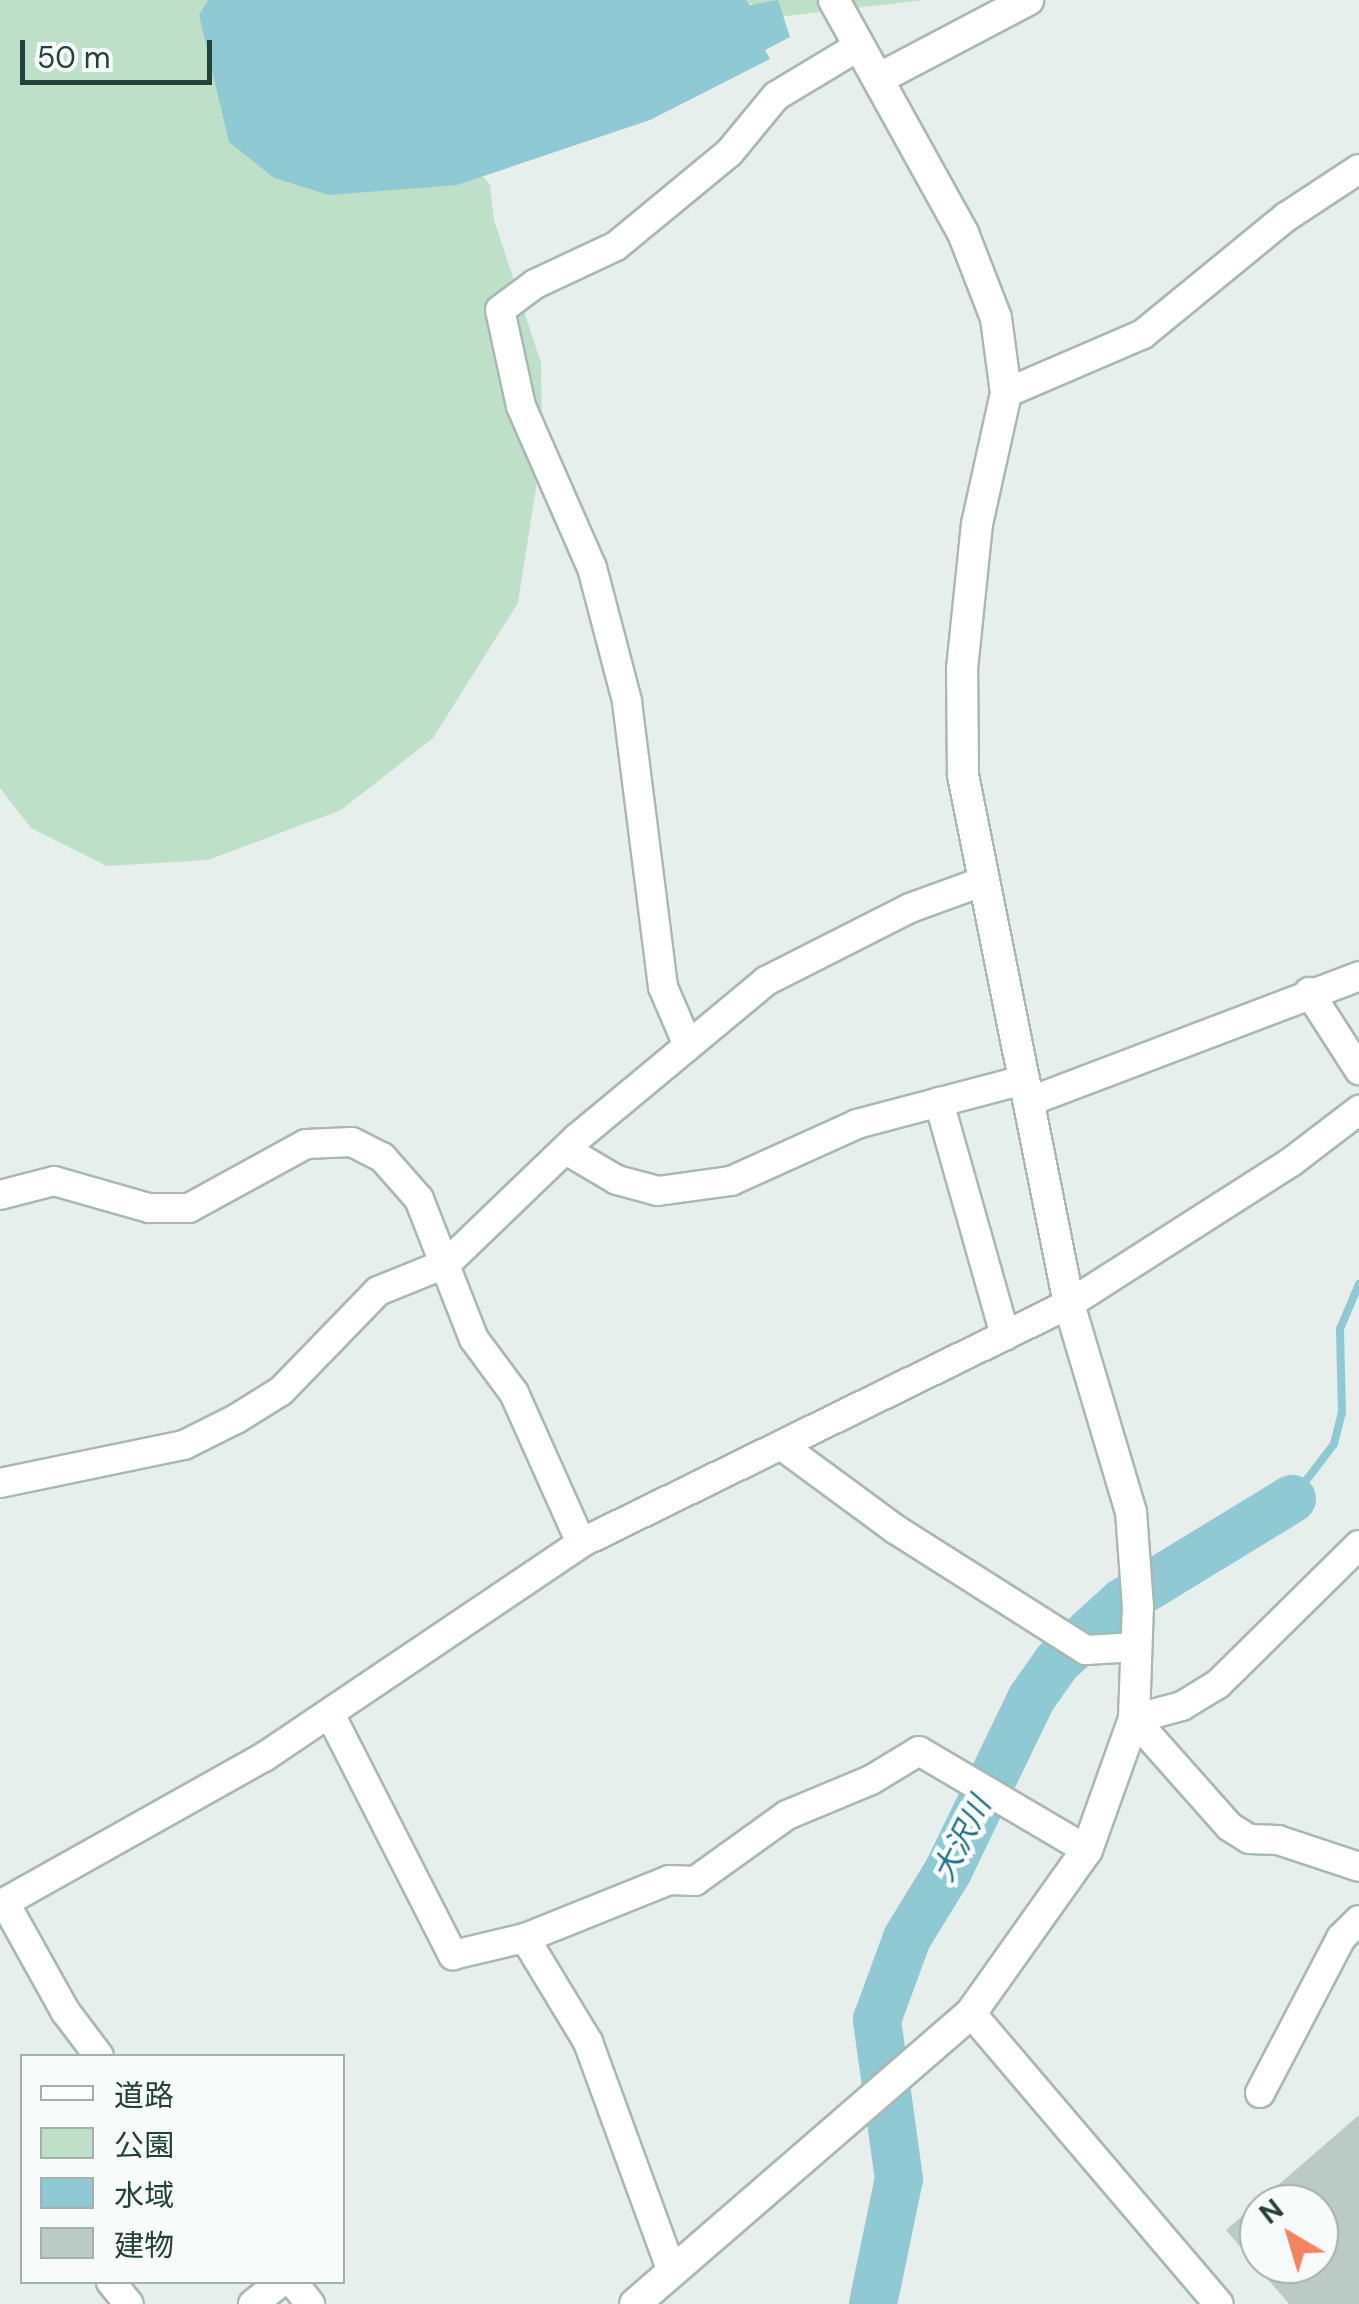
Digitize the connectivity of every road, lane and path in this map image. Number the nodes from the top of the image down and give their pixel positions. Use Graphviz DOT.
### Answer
graph roads {
  1 [pos="834,0"];
  2 [pos="1028,0"];
  3 [pos="860,46"];
  4 [pos="878,79"];
  5 [pos="1359,169"];
  6 [pos="1006,393"];
  7 [pos="984,882"];
  8 [pos="1359,976"];
  9 [pos="1308,992"];
  10 [pos="686,1043"];
  11 [pos="1359,1070"];
  12 [pos="1026,1091"];
  13 [pos="939,1102"];
  14 [pos="1359,1110"];
  15 [pos="566,1150"];
  16 [pos="0,1195"];
  17 [pos="447,1263"];
  18 [pos="1069,1304"];
  19 [pos="1005,1336"];
  20 [pos="784,1448"];
  21 [pos="0,1482"];
  22 [pos="582,1543"];
  23 [pos="1359,1545"];
  24 [pos="1136,1647"];
  25 [pos="330,1714"];
  26 [pos="1134,1719"];
  27 [pos="1087,1850"];
  28 [pos="1359,1867"];
  29 [pos="2,1904"];
  30 [pos="1359,1920"];
  31 [pos="525,1938"];
  32 [pos="970,2014"];
  33 [pos="97,2054"];
  34 [pos="1260,2093"];
  35 [pos="670,2266"];
  36 [pos="114,2284"];
  37 [pos="278,2284"];
  38 [pos="295,2284"];
  39 [pos="129,2304"];
  40 [pos="253,2304"];
  41 [pos="310,2304"];
  42 [pos="634,2304"];
  43 [pos="1220,2304"];
  1 -- 3 [label="street"];
  2 -- 4 [label="street"];
  3 -- 4 [label="street"];
  3 -- 10 [label="street"];
  4 -- 6 [label="street"];
  5 -- 6 [label="street"];
  6 -- 7 [label="street"];
  7 -- 10 [label="street"];
  7 -- 12 [label="street"];
  8 -- 9 [label="street"];
  9 -- 11 [label="street"];
  9 -- 12 [label="street"];
  10 -- 15 [label="street"];
  12 -- 13 [label="street"];
  12 -- 18 [label="street"];
  13 -- 15 [label="street"];
  13 -- 19 [label="street"];
  14 -- 18 [label="street"];
  15 -- 17 [label="street"];
  16 -- 17 [label="street"];
  17 -- 21 [label="street"];
  17 -- 22 [label="street"];
  18 -- 19 [label="street"];
  18 -- 24 [label="street"];
  19 -- 20 [label="street"];
  20 -- 22 [label="street"];
  20 -- 24 [label="street"];
  22 -- 25 [label="street"];
  23 -- 26 [label="street"];
  24 -- 26 [label="street"];
  25 -- 29 [label="street"];
  25 -- 31 [label="street"];
  26 -- 27 [label="street"];
  26 -- 28 [label="street"];
  27 -- 31 [label="street"];
  27 -- 32 [label="street"];
  29 -- 33 [label="street"];
  30 -- 34 [label="street"];
  31 -- 35 [label="street"];
  32 -- 35 [label="street"];
  32 -- 43 [label="street"];
  35 -- 42 [label="street"];
  36 -- 39 [label="street"];
  37 -- 40 [label="street"];
  38 -- 41 [label="street"];
}
